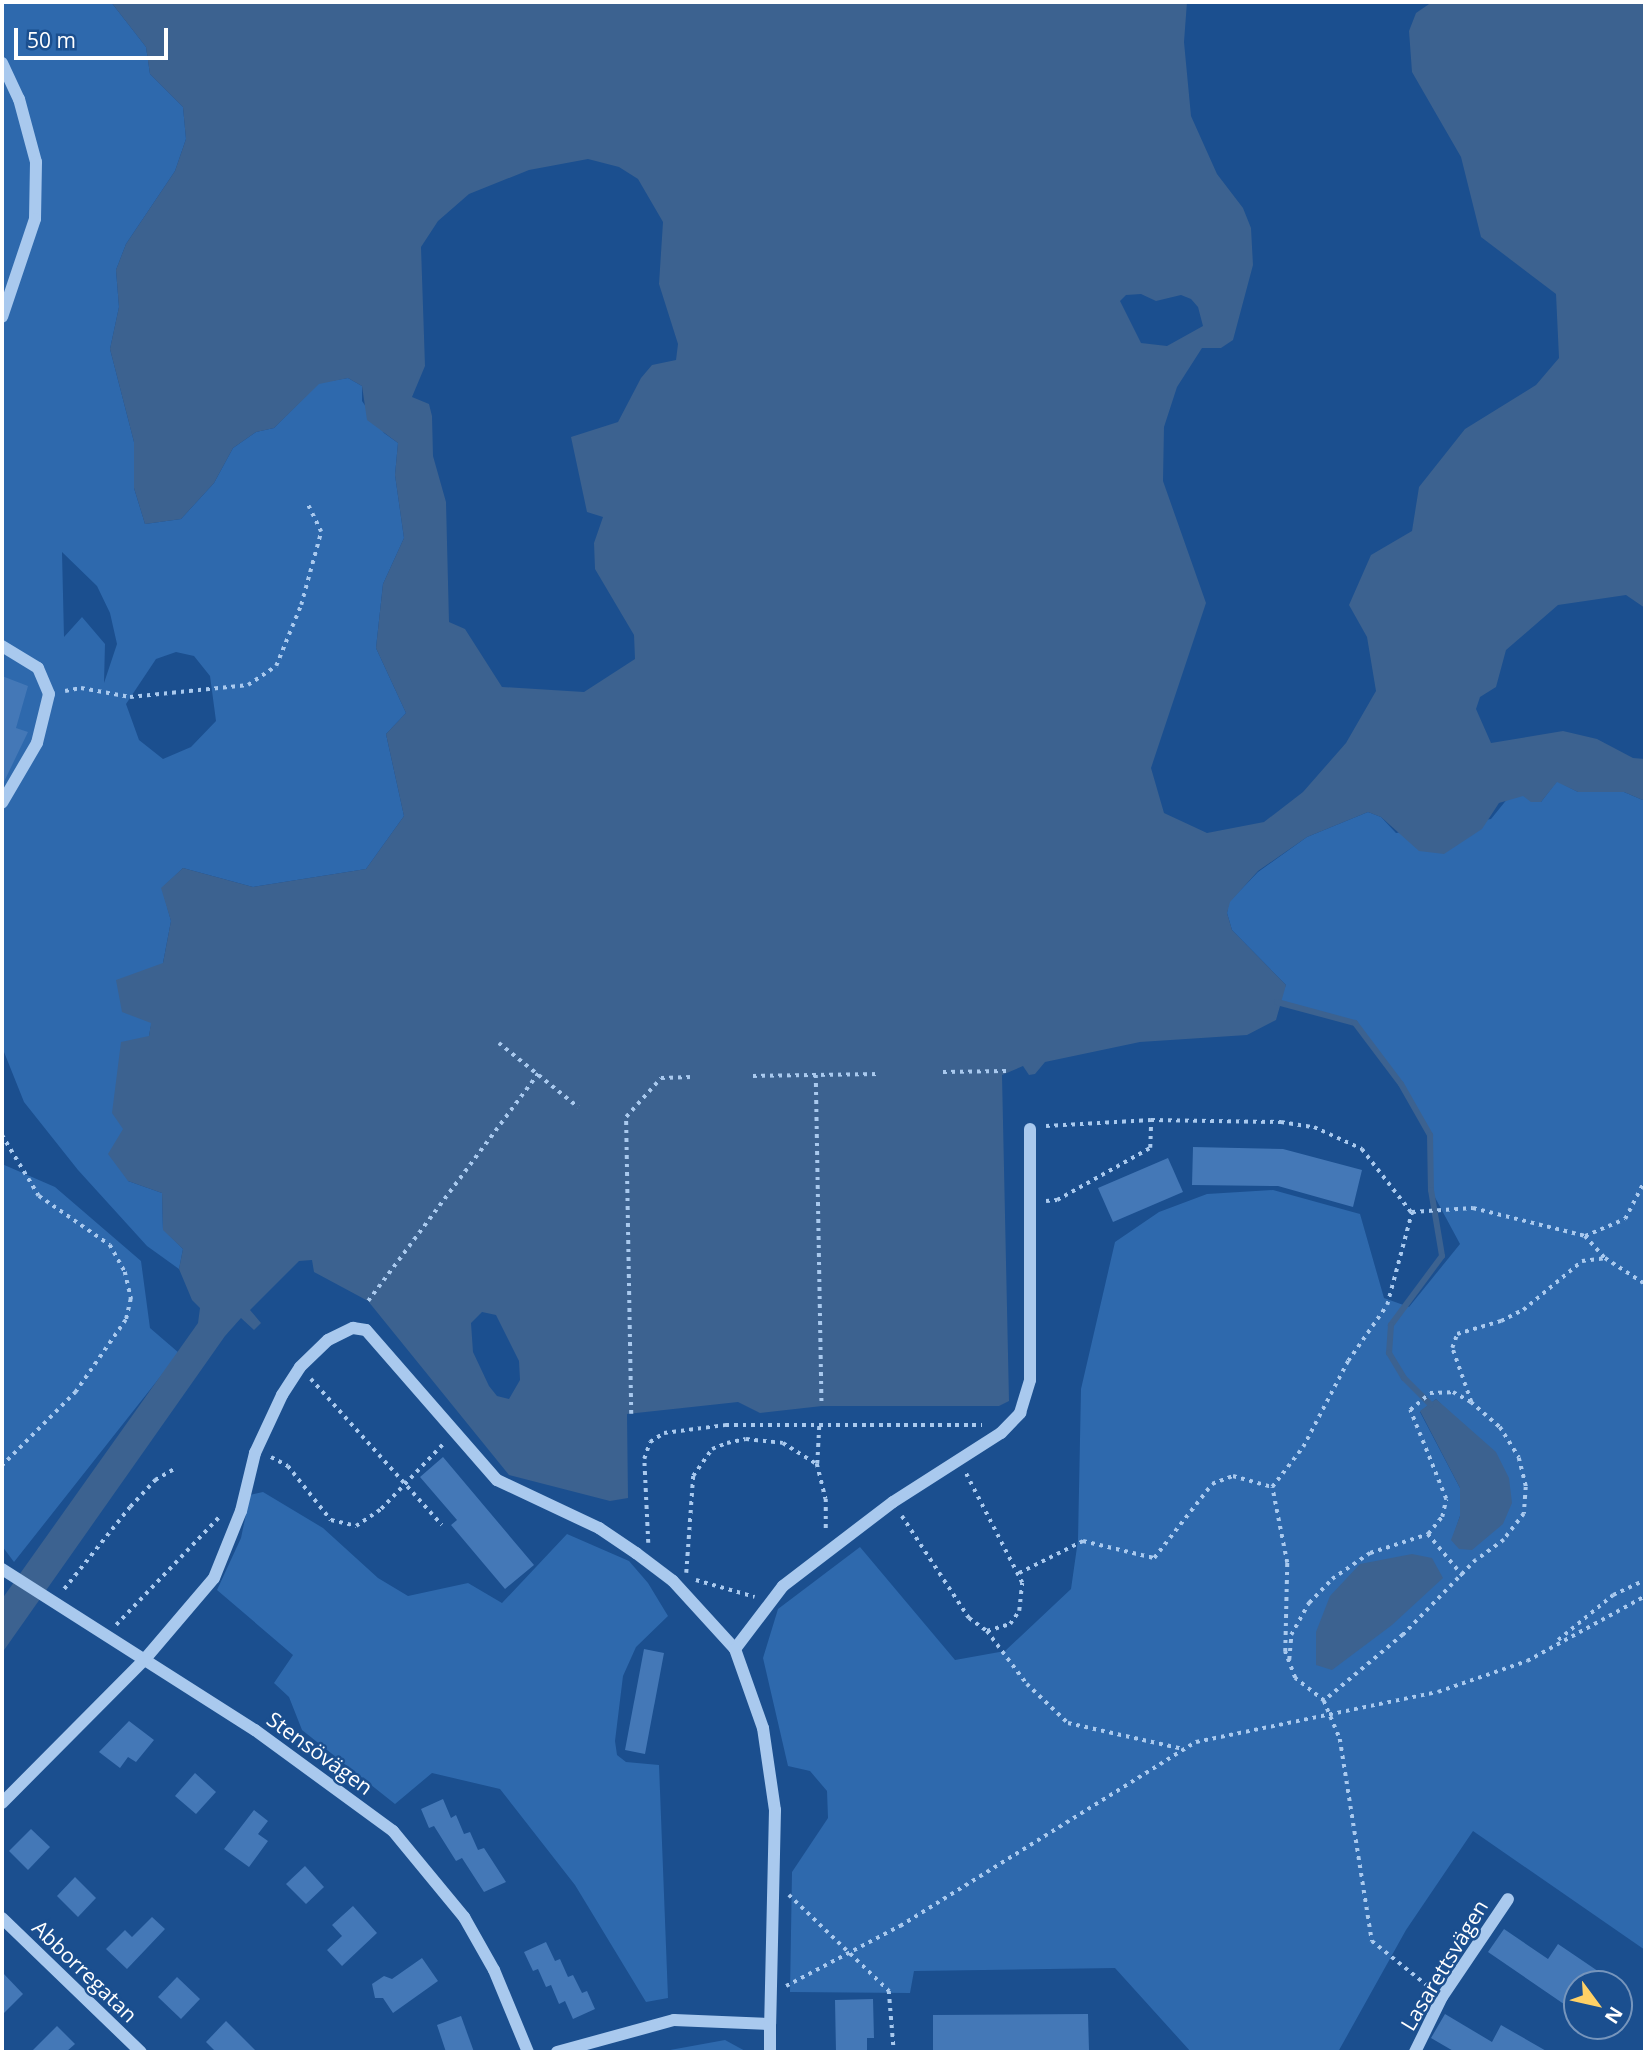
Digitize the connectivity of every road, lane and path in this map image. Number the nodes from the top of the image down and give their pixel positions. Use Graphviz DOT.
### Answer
graph roads {
  1 [pos="2,63"];
  2 [pos="2,317"];
  3 [pos="307,503"];
  4 [pos="2,646"];
  5 [pos="49,694"];
  6 [pos="2,803"];
  7 [pos="499,1043"];
  8 [pos="1006,1071"];
  9 [pos="943,1072"];
  10 [pos="538,1074"];
  11 [pos="880,1074"];
  12 [pos="817,1075"];
  13 [pos="753,1076"];
  14 [pos="692,1077"];
  15 [pos="578,1107"];
  16 [pos="1151,1120"];
  17 [pos="1030,1129"];
  18 [pos="2,1135"];
  19 [pos="1645,1180"];
  20 [pos="1030,1202"];
  21 [pos="1412,1212"];
  22 [pos="1585,1236"];
  23 [pos="1605,1258"];
  24 [pos="1645,1284"];
  25 [pos="368,1301"];
  26 [pos="300,1367"];
  27 [pos="1471,1402"];
  28 [pos="822,1406"];
  29 [pos="631,1414"];
  30 [pos="818,1425"];
  31 [pos="455,1433"];
  32 [pos="1001,1433"];
  33 [pos="255,1453"];
  34 [pos="958,1460"];
  35 [pos="817,1464"];
  36 [pos="2,1466"];
  37 [pos="174,1469"];
  38 [pos="404,1485"];
  39 [pos="1272,1487"];
  40 [pos="893,1503"];
  41 [pos="222,1514"];
  42 [pos="442,1525"];
  43 [pos="1428,1534"];
  44 [pos="830,1548"];
  45 [pos="648,1549"];
  46 [pos="2,1569"];
  47 [pos="677,1571"];
  48 [pos="1019,1573"];
  49 [pos="1463,1576"];
  50 [pos="686,1577"];
  51 [pos="1645,1580"];
  52 [pos="1645,1596"];
  53 [pos="54,1601"];
  54 [pos="768,1602"];
  55 [pos="986,1630"];
  56 [pos="108,1634"];
  57 [pos="1548,1648"];
  58 [pos="735,1649"];
  59 [pos="145,1659"];
  60 [pos="1289,1660"];
  61 [pos="1324,1701"];
  62 [pos="1326,1715"];
  63 [pos="1183,1749"];
  64 [pos="2,1802"];
  65 [pos="772,1880"];
  66 [pos="1508,1899"];
  67 [pos="2,1917"];
  68 [pos="848,1952"];
  69 [pos="769,1997"];
  70 [pos="1442,1997"];
  71 [pos="770,2024"];
  72 [pos="141,2052"];
  73 [pos="528,2052"];
  74 [pos="556,2052"];
  75 [pos="771,2052"];
  76 [pos="894,2052"];
  77 [pos="1415,2052"];
  1 -- 2 [label="street"];
  3 -- 5 [label="path"];
  4 -- 5 [label="street"];
  5 -- 6 [label="street"];
  7 -- 10 [label="path"];
  8 -- 9 [label="path"];
  10 -- 15 [label="path"];
  10 -- 25 [label="path"];
  11 -- 12 [label="path"];
  12 -- 13 [label="path"];
  12 -- 28 [label="path"];
  14 -- 29 [label="path"];
  16 -- 17 [label="path"];
  16 -- 20 [label="path"];
  16 -- 21 [label="path"];
  17 -- 20 [label="street"];
  18 -- 36 [label="path"];
  19 -- 22 [label="path"];
  20 -- 32 [label="street"];
  21 -- 22 [label="path"];
  21 -- 39 [label="path"];
  22 -- 23 [label="path"];
  23 -- 24 [label="path"];
  23 -- 27 [label="path"];
  26 -- 31 [label="street"];
  26 -- 33 [label="street"];
  26 -- 38 [label="path"];
  27 -- 43 [label="path"];
  27 -- 49 [label="path"];
  30 -- 32 [label="path"];
  30 -- 35 [label="path"];
  30 -- 45 [label="path"];
  31 -- 38 [label="path"];
  31 -- 58 [label="street"];
  32 -- 34 [label="street"];
  33 -- 38 [label="path"];
  33 -- 59 [label="street"];
  34 -- 40 [label="street"];
  34 -- 48 [label="path"];
  35 -- 44 [label="path"];
  35 -- 50 [label="path"];
  37 -- 53 [label="path"];
  38 -- 42 [label="path"];
  39 -- 48 [label="path"];
  39 -- 60 [label="path"];
  40 -- 44 [label="street"];
  40 -- 55 [label="path"];
  41 -- 56 [label="path"];
  43 -- 49 [label="path"];
  43 -- 60 [label="path"];
  44 -- 54 [label="street"];
  46 -- 53 [label="street, Stensövägen"];
  47 -- 50 [label="path"];
  48 -- 55 [label="path"];
  49 -- 61 [label="path"];
  50 -- 54 [label="path"];
  51 -- 57 [label="path"];
  52 -- 57 [label="path"];
  53 -- 56 [label="street, Stensövägen"];
  54 -- 58 [label="street"];
  55 -- 63 [label="path"];
  56 -- 59 [label="street, Stensövägen"];
  57 -- 62 [label="path"];
  58 -- 65 [label="street"];
  59 -- 64 [label="street"];
  59 -- 73 [label="street, Stensövägen"];
  60 -- 61 [label="path"];
  61 -- 62 [label="path"];
  62 -- 63 [label="path"];
  62 -- 70 [label="path"];
  63 -- 68 [label="path"];
  65 -- 68 [label="path"];
  65 -- 69 [label="street"];
  66 -- 70 [label="street, Lasarettsvägen"];
  67 -- 72 [label="street, Abborregatan"];
  68 -- 69 [label="path"];
  68 -- 76 [label="path"];
  69 -- 71 [label="street"];
  70 -- 77 [label="street, Lasarettsvägen"];
  71 -- 74 [label="street"];
  71 -- 75 [label="street"];
}
